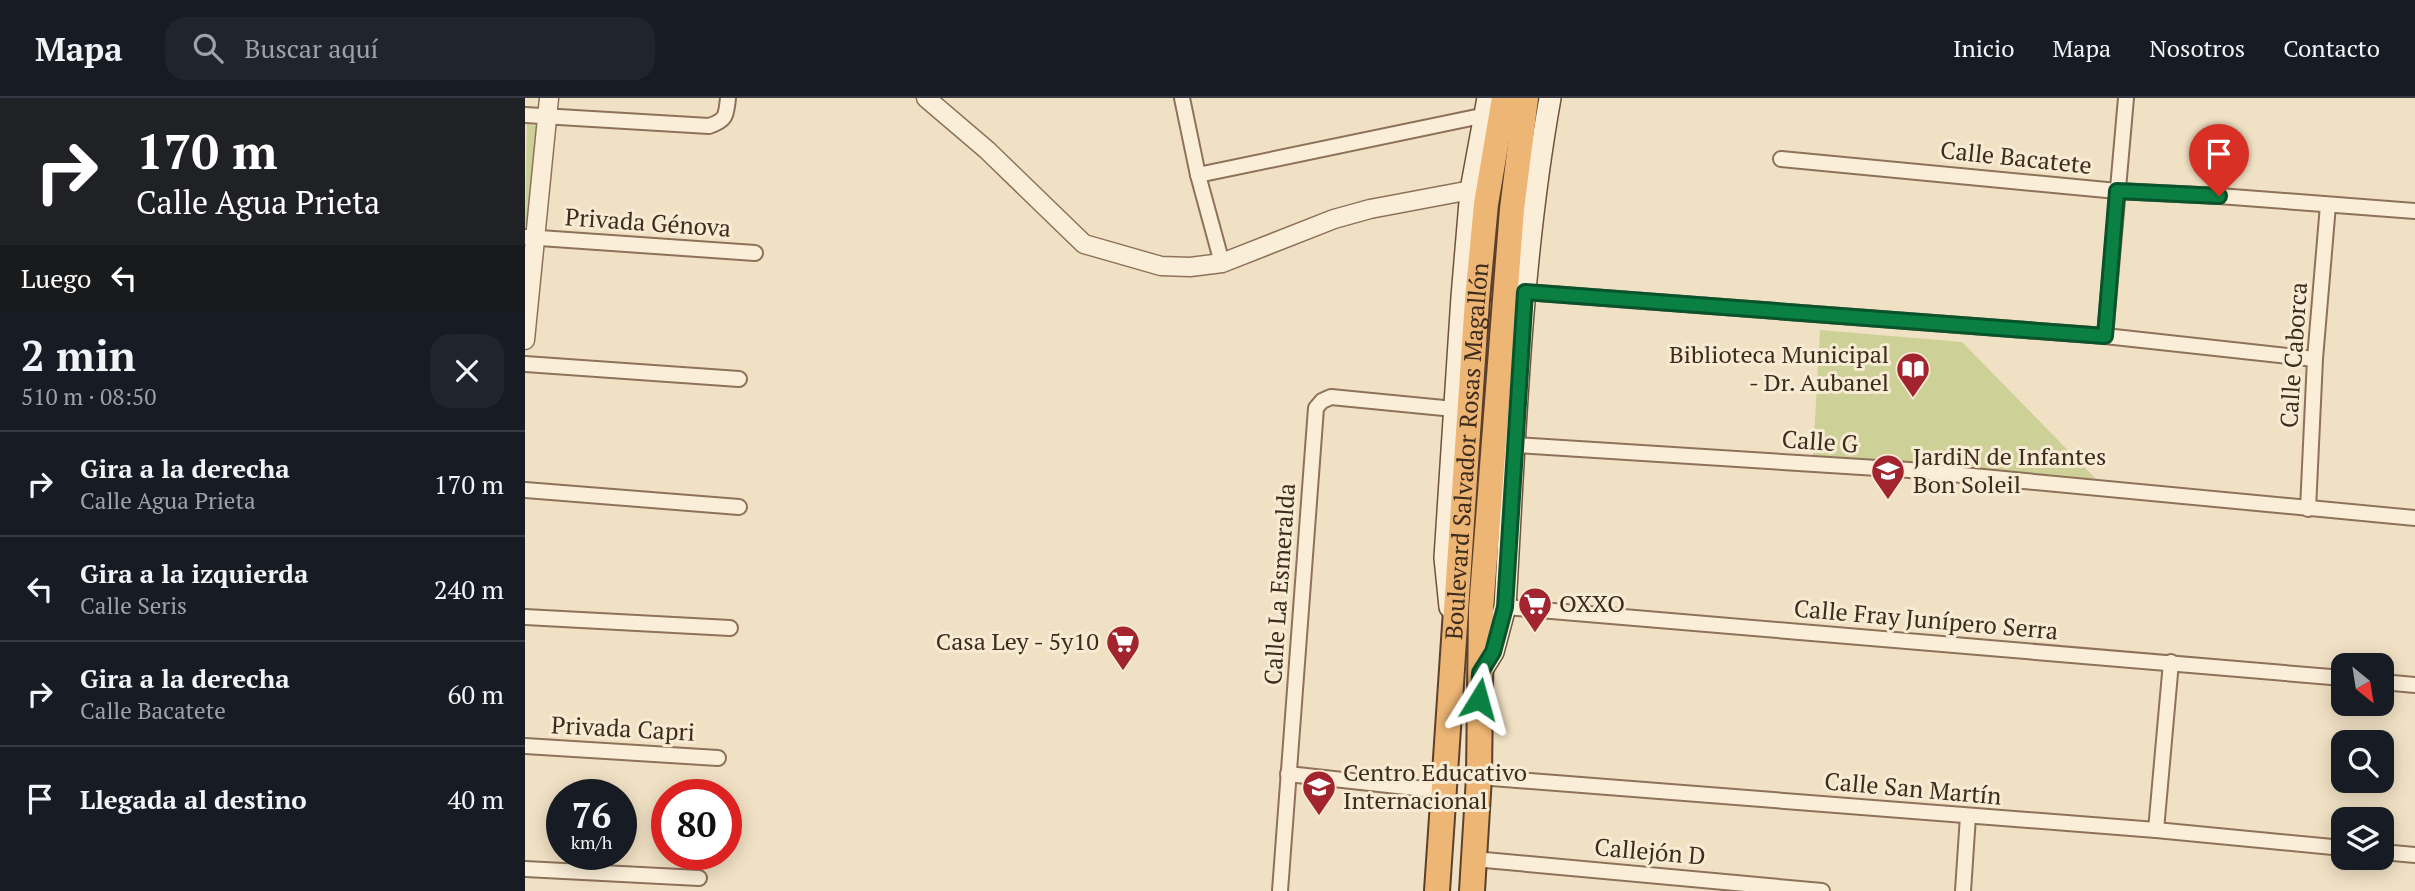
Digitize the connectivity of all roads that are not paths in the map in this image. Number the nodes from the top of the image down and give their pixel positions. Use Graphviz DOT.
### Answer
graph roads {
  1 [pos="549,98"];
  2 [pos="728,98"];
  3 [pos="926,98"];
  4 [pos="1181,98"];
  5 [pos="1504,98"];
  6 [pos="1526,98"];
  7 [pos="1550,98"];
  8 [pos="2126,98"];
  9 [pos="1487,106"];
  10 [pos="525,115"];
  11 [pos="548,117"];
  12 [pos="1781,159"];
  13 [pos="1198,175"];
  14 [pos="1471,190"];
  15 [pos="2117,191"];
  16 [pos="2328,205"];
  17 [pos="2415,211"];
  18 [pos="531,237"];
  19 [pos="755,253"];
  20 [pos="1222,262"];
  21 [pos="1525,292"];
  22 [pos="2105,336"];
  23 [pos="525,340"];
  24 [pos="2315,359"];
  25 [pos="525,364"];
  26 [pos="739,379"];
  27 [pos="1454,409"];
  28 [pos="1515,445"];
  29 [pos="525,490"];
  30 [pos="739,507"];
  31 [pos="2308,509"];
  32 [pos="2415,518"];
  33 [pos="1505,607"];
  34 [pos="525,617"];
  35 [pos="730,628"];
  36 [pos="1453,634"];
  37 [pos="2171,662"];
  38 [pos="1480,673"];
  39 [pos="2331,677"];
  40 [pos="2394,683"];
  41 [pos="2415,685"];
  42 [pos="525,746"];
  43 [pos="718,758"];
  44 [pos="1288,774"];
  45 [pos="1479,777"];
  46 [pos="1443,800"];
  47 [pos="1968,816"];
  48 [pos="2156,830"];
  49 [pos="2331,847"];
  50 [pos="2394,853"];
  51 [pos="2415,855"];
  52 [pos="1475,859"];
  53 [pos="525,869"];
  54 [pos="699,878"];
  55 [pos="1280,891"];
  56 [pos="1422,891"];
  57 [pos="1437,891"];
  58 [pos="1472,891"];
  59 [pos="1822,891"];
  60 [pos="1963,891"];
  1 -- 11 [label="street"];
  2 -- 11 [label="street"];
  3 -- 20 [label="street"];
  4 -- 13 [label="street"];
  5 -- 36 [label="highway, Boulevard Salvador Rosas Magallón"];
  6 -- 38 [label="highway, Boulevard Salvador Rosas Magallón"];
  7 -- 21 [label="main road"];
  8 -- 15 [label="street"];
  9 -- 13 [label="street"];
  9 -- 14 [label="main road"];
  10 -- 11 [label="street"];
  11 -- 18 [label="street"];
  12 -- 15 [label="street, Calle Bacatete"];
  13 -- 20 [label="street"];
  14 -- 20 [label="street"];
  14 -- 27 [label="main road"];
  15 -- 16 [label="street, Calle Bacatete"];
  15 -- 22 [label="street"];
  16 -- 17 [label="street, Calle Bacatete"];
  16 -- 24 [label="street, Calle Caborca"];
  18 -- 19 [label="street, Privada Génova"];
  18 -- 23 [label="street"];
  21 -- 22 [label="street"];
  21 -- 28 [label="main road"];
  22 -- 24 [label="street"];
  24 -- 31 [label="street, Calle Caborca"];
  25 -- 26 [label="street"];
  27 -- 36 [label="main road"];
  27 -- 44 [label="street, Calle La Esmeralda"];
  28 -- 31 [label="street, Calle G"];
  28 -- 33 [label="main road"];
  29 -- 30 [label="street"];
  31 -- 32 [label="street, Calle G"];
  33 -- 37 [label="street, Calle Fray Junípero Serra"];
  33 -- 38 [label="main road"];
  34 -- 35 [label="street"];
  36 -- 46 [label="highway, Boulevard Salvador Rosas Magallón"];
  37 -- 39 [label="street, Calle Fray Junípero Serra"];
  37 -- 48 [label="street"];
  38 -- 45 [label="highway, Boulevard Salvador Rosas Magallón"];
  40 -- 41 [label="street"];
  42 -- 43 [label="street, Privada Capri"];
  44 -- 46 [label="street"];
  44 -- 55 [label="street, Calle La Esmeralda"];
  45 -- 47 [label="street, Calle San Martín"];
  45 -- 52 [label="highway, Boulevard Salvador Rosas Magallón"];
  46 -- 56 [label="highway"];
  46 -- 57 [label="highway, Boulevard Salvador Rosas Magallón"];
  47 -- 48 [label="street, Calle San Martín"];
  47 -- 60 [label="street"];
  48 -- 49 [label="street, Calle San Martín"];
  50 -- 51 [label="street"];
  52 -- 58 [label="highway, Boulevard Salvador Rosas Magallón"];
  52 -- 59 [label="street, Callejón D"];
  53 -- 54 [label="street"];
}
